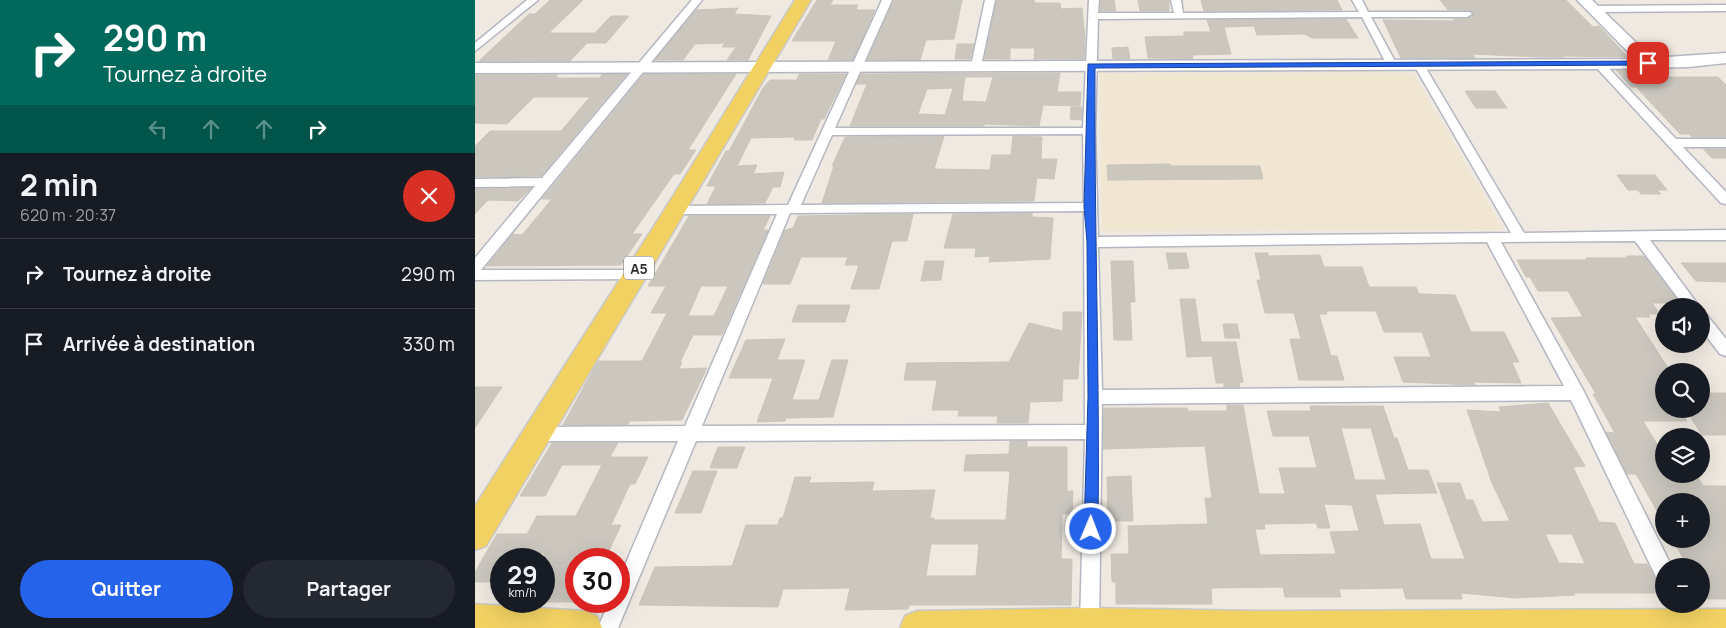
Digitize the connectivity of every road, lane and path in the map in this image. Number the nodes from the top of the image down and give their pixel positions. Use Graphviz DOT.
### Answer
graph roads {
  1 [pos="533,0"];
  2 [pos="697,0"];
  3 [pos="803,0"];
  4 [pos="887,0"];
  5 [pos="990,0"];
  6 [pos="1094,0"];
  7 [pos="1176,0"];
  8 [pos="1357,0"];
  9 [pos="1588,4"];
  10 [pos="1726,8"];
  11 [pos="1467,14"];
  12 [pos="1365,15"];
  13 [pos="1094,16"];
  14 [pos="1179,16"];
  15 [pos="475,48"];
  16 [pos="1726,58"];
  17 [pos="1648,63"];
  18 [pos="1599,64"];
  19 [pos="1392,65"];
  20 [pos="1419,65"];
  21 [pos="857,66"];
  22 [pos="976,66"];
  23 [pos="1091,66"];
  24 [pos="642,67"];
  25 [pos="763,67"];
  26 [pos="475,68"];
  27 [pos="1089,131"];
  28 [pos="827,132"];
  29 [pos="1674,143"];
  30 [pos="1726,143"];
  31 [pos="546,182"];
  32 [pos="475,183"];
  33 [pos="1726,200"];
  34 [pos="1089,207"];
  35 [pos="789,209"];
  36 [pos="678,210"];
  37 [pos="1726,235"];
  38 [pos="1639,236"];
  39 [pos="1492,238"];
  40 [pos="1520,238"];
  41 [pos="1092,242"];
  42 [pos="475,267"];
  43 [pos="475,275"];
  44 [pos="634,275"];
  45 [pos="1687,298"];
  46 [pos="1710,330"];
  47 [pos="1726,350"];
  48 [pos="1576,393"];
  49 [pos="1094,397"];
  50 [pos="1093,432"];
  51 [pos="691,433"];
  52 [pos="536,434"];
  53 [pos="475,535"];
  54 [pos="1657,558"];
  55 [pos="1685,614"];
  56 [pos="475,620"];
  57 [pos="1090,625"];
  58 [pos="1726,626"];
  59 [pos="1396,627"];
  60 [pos="585,628"];
  61 [pos="608,628"];
  62 [pos="917,628"];
  63 [pos="991,628"];
  64 [pos="1259,628"];
  1 -- 15 [label="street"];
  2 -- 24 [label="street"];
  3 -- 25 [label="main road, A5"];
  4 -- 21 [label="street"];
  5 -- 22 [label="street"];
  6 -- 13 [label="street"];
  7 -- 14 [label="street"];
  8 -- 12 [label="street"];
  9 -- 10 [label="street"];
  9 -- 17 [label="street"];
  11 -- 12 [label="street"];
  12 -- 14 [label="street"];
  12 -- 19 [label="street"];
  13 -- 14 [label="street"];
  13 -- 23 [label="street"];
  16 -- 17 [label="street"];
  17 -- 18 [label="street"];
  18 -- 20 [label="street"];
  18 -- 29 [label="street"];
  19 -- 20 [label="street"];
  19 -- 23 [label="street"];
  20 -- 40 [label="street"];
  21 -- 22 [label="street"];
  21 -- 25 [label="street"];
  21 -- 28 [label="street"];
  22 -- 23 [label="street"];
  23 -- 27 [label="street"];
  24 -- 25 [label="street"];
  24 -- 26 [label="street"];
  24 -- 31 [label="street"];
  25 -- 36 [label="main road, A5"];
  27 -- 28 [label="street"];
  27 -- 34 [label="street"];
  28 -- 35 [label="street"];
  29 -- 30 [label="street"];
  29 -- 33 [label="street"];
  31 -- 32 [label="street"];
  31 -- 42 [label="street"];
  34 -- 35 [label="street"];
  34 -- 41 [label="street"];
  35 -- 36 [label="street"];
  35 -- 51 [label="street"];
  36 -- 44 [label="main road, A5"];
  37 -- 38 [label="street"];
  38 -- 40 [label="street"];
  38 -- 45 [label="street"];
  39 -- 40 [label="street"];
  39 -- 41 [label="street"];
  39 -- 48 [label="street"];
  41 -- 49 [label="street"];
  43 -- 44 [label="street"];
  44 -- 52 [label="main road, A5"];
  46 -- 47 [label="street"];
  48 -- 49 [label="street"];
  48 -- 54 [label="street"];
  49 -- 50 [label="street"];
  50 -- 51 [label="street"];
  50 -- 57 [label="street"];
  51 -- 52 [label="street"];
  51 -- 61 [label="street"];
  52 -- 53 [label="main road, A5"];
  55 -- 58 [label="main road"];
  55 -- 59 [label="main road"];
  56 -- 60 [label="main road"];
  57 -- 63 [label="main road"];
  57 -- 64 [label="main road"];
  59 -- 64 [label="main road"];
  62 -- 63 [label="main road"];
}
